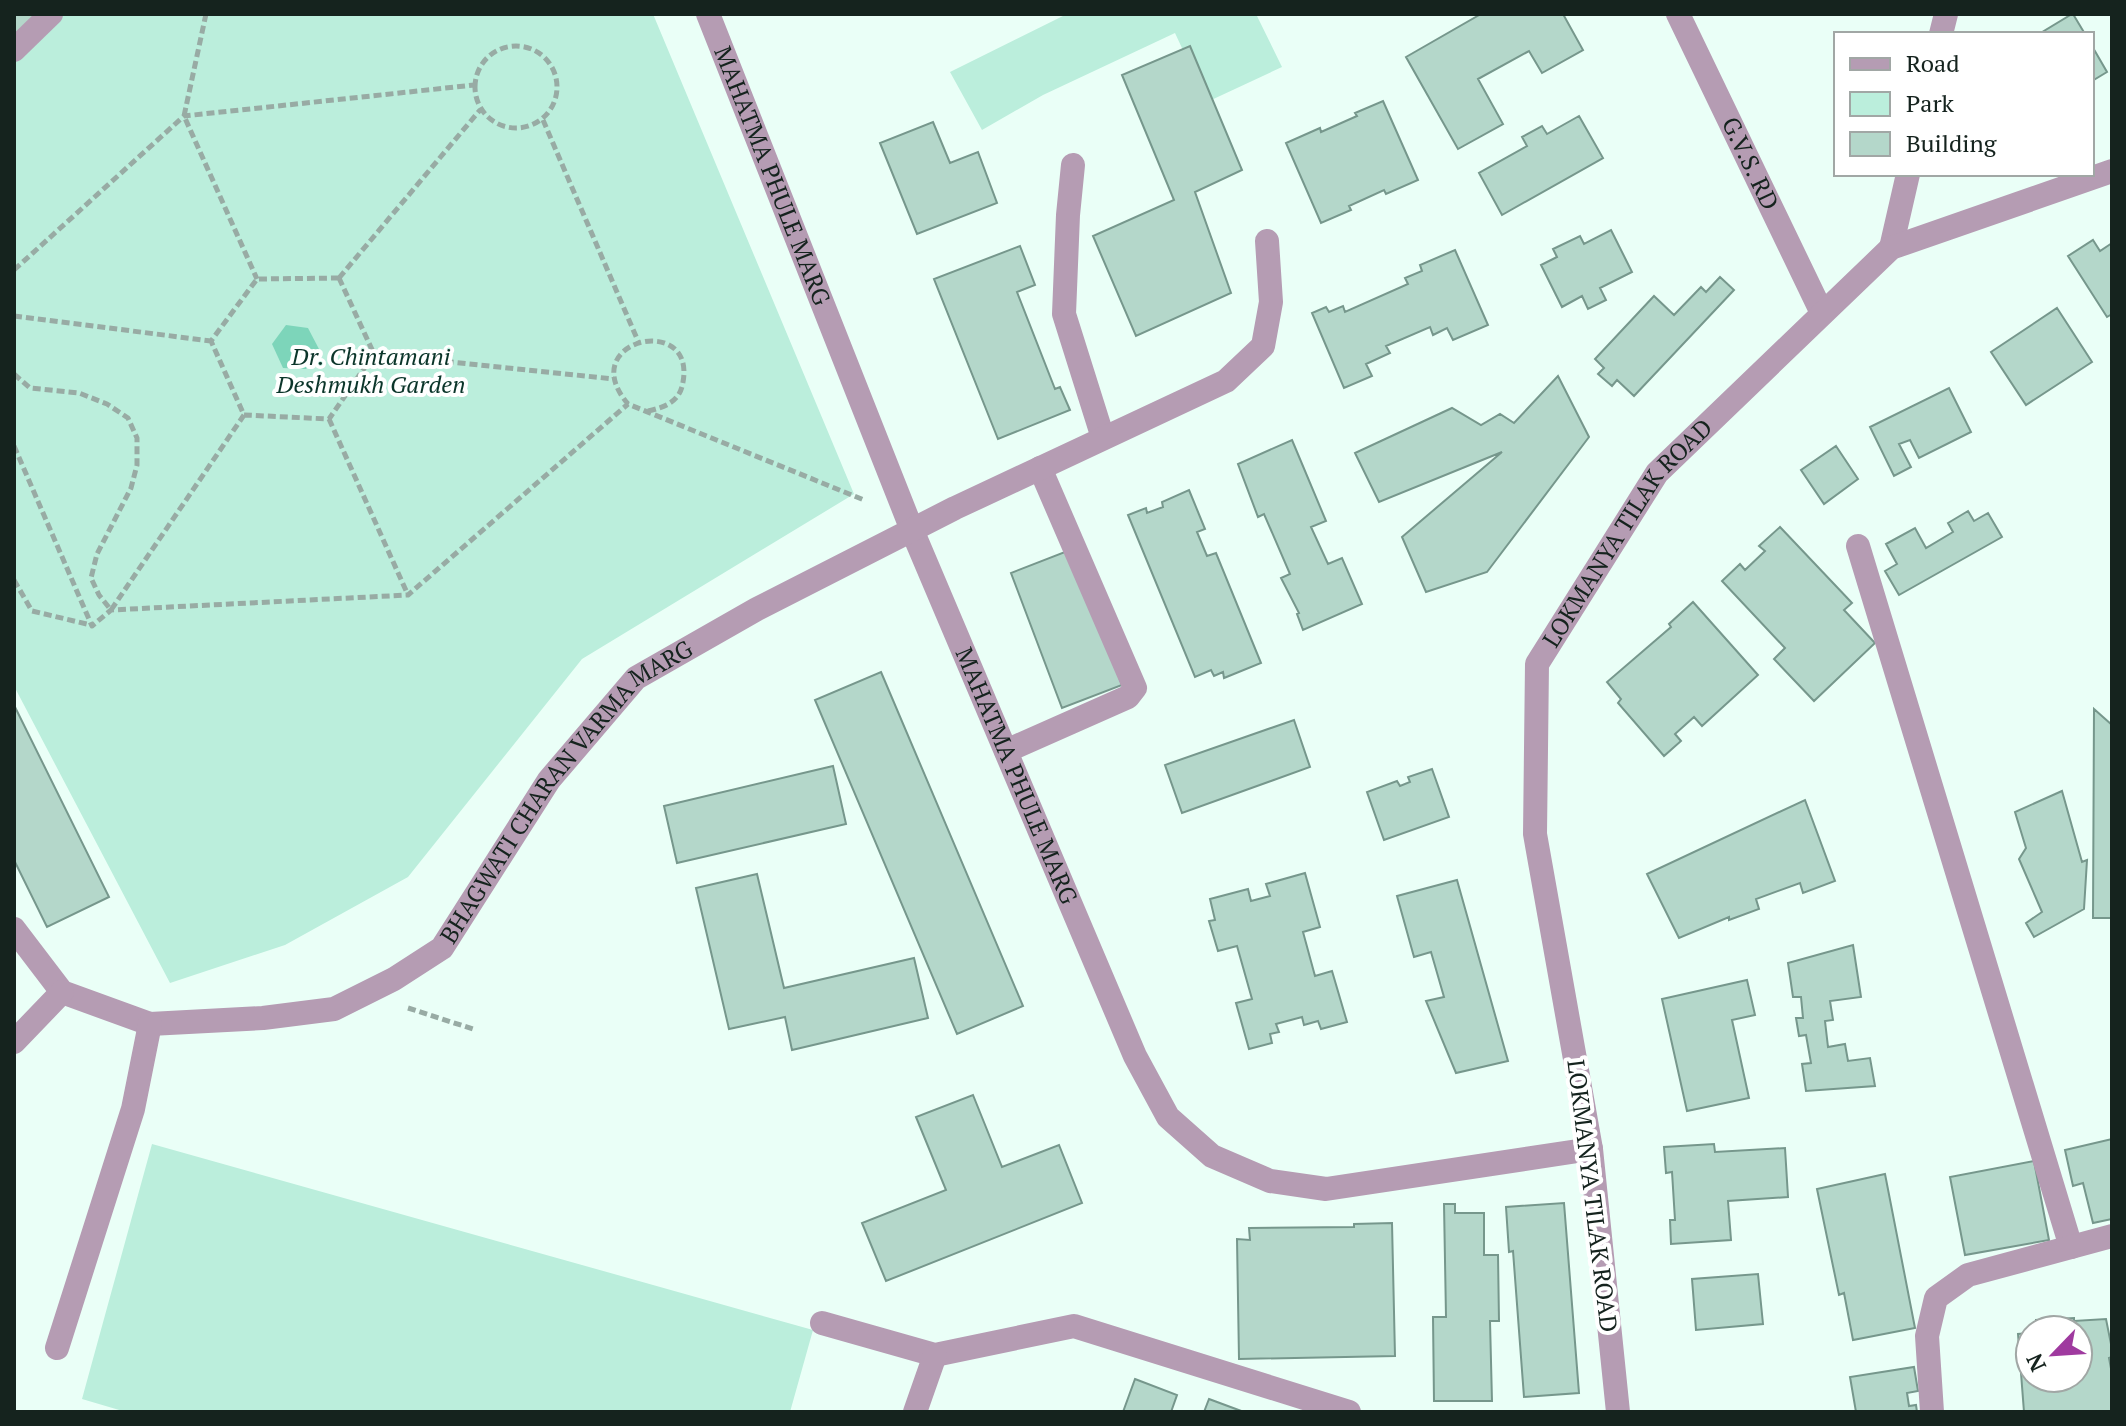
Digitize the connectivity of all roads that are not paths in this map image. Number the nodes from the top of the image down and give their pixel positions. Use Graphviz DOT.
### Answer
graph roads {
  1 [pos="51,14"];
  2 [pos="708,14"];
  3 [pos="1678,14"];
  4 [pos="14,50"];
  5 [pos="1073,165"];
  6 [pos="2112,171"];
  7 [pos="1908,176"];
  8 [pos="1267,241"];
  9 [pos="1891,248"];
  10 [pos="1822,313"];
  11 [pos="1103,438"];
  12 [pos="1040,468"];
  13 [pos="912,530"];
  14 [pos="1858,546"];
  15 [pos="1006,751"];
  16 [pos="14,929"];
  17 [pos="62,992"];
  18 [pos="150,1024"];
  19 [pos="14,1042"];
  20 [pos="1591,1149"];
  21 [pos="2112,1236"];
  22 [pos="2071,1247"];
  23 [pos="822,1323"];
  24 [pos="57,1348"];
  25 [pos="935,1355"];
  26 [pos="915,1412"];
  27 [pos="1349,1412"];
  28 [pos="1618,1412"];
  29 [pos="1932,1412"];
  1 -- 4 [label="street"];
  2 -- 13 [label="street, MAHATMA PHULE MARG"];
  3 -- 10 [label="street, G.V.S. RD"];
  5 -- 11 [label="street"];
  6 -- 9 [label="street, LOKMANYA TILAK ROAD"];
  7 -- 9 [label="street"];
  8 -- 11 [label="street, BHAGWATI CHARAN VARMA MARG"];
  9 -- 10 [label="street, LOKMANYA TILAK ROAD"];
  10 -- 20 [label="street, LOKMANYA TILAK ROAD"];
  11 -- 12 [label="street, BHAGWATI CHARAN VARMA MARG"];
  12 -- 13 [label="street, BHAGWATI CHARAN VARMA MARG"];
  12 -- 15 [label="street"];
  13 -- 15 [label="street, MAHATMA PHULE MARG"];
  13 -- 18 [label="street, BHAGWATI CHARAN VARMA MARG"];
  14 -- 22 [label="street"];
  15 -- 20 [label="street, MAHATMA PHULE MARG"];
  16 -- 17 [label="street"];
  17 -- 18 [label="street, BHAGWATI CHARAN VARMA MARG"];
  17 -- 19 [label="street"];
  18 -- 24 [label="street"];
  20 -- 28 [label="street, LOKMANYA TILAK ROAD"];
  21 -- 22 [label="street"];
  22 -- 29 [label="street"];
  23 -- 25 [label="street"];
  25 -- 26 [label="street"];
  25 -- 27 [label="street"];
}
